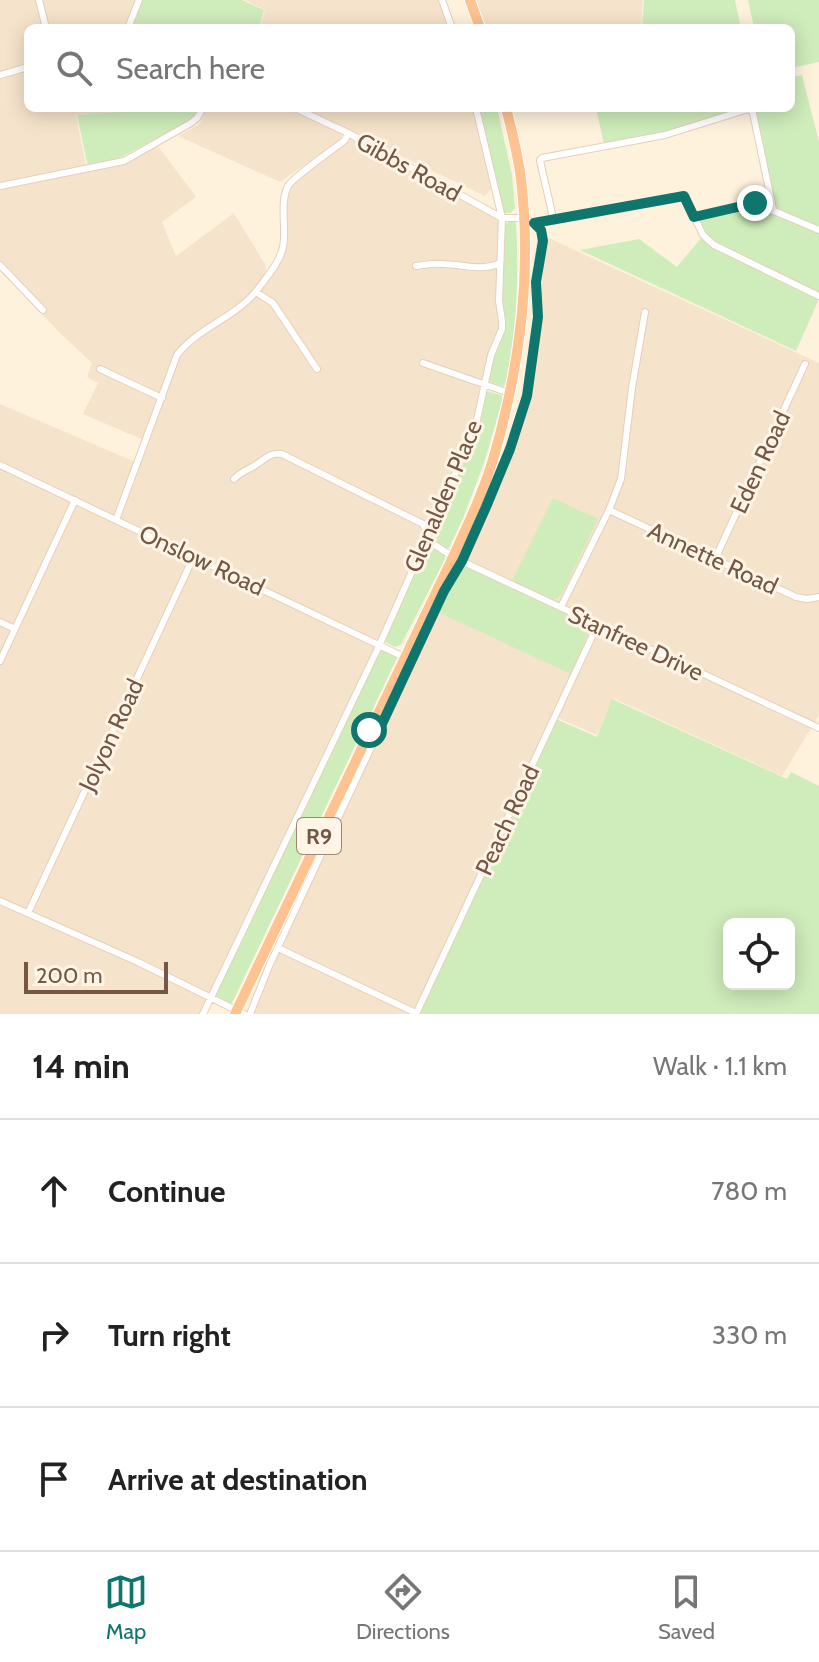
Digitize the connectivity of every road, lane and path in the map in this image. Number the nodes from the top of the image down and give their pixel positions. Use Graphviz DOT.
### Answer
graph roads {
  1 [pos="39,0"];
  2 [pos="139,0"];
  3 [pos="442,0"];
  4 [pos="470,0"];
  5 [pos="45,24"];
  6 [pos="130,24"];
  7 [pos="451,24"];
  8 [pos="479,24"];
  9 [pos="24,68"];
  10 [pos="0,75"];
  11 [pos="201,112"];
  12 [pos="303,112"];
  13 [pos="477,112"];
  14 [pos="507,112"];
  15 [pos="739,112"];
  16 [pos="752,112"];
  17 [pos="348,133"];
  18 [pos="0,186"];
  19 [pos="773,209"];
  20 [pos="694,217"];
  21 [pos="502,218"];
  22 [pos="553,220"];
  23 [pos="529,221"];
  24 [pos="819,230"];
  25 [pos="500,263"];
  26 [pos="0,265"];
  27 [pos="416,266"];
  28 [pos="256,292"];
  29 [pos="819,296"];
  30 [pos="43,310"];
  31 [pos="645,312"];
  32 [pos="423,363"];
  33 [pos="805,364"];
  34 [pos="100,369"];
  35 [pos="317,369"];
  36 [pos="485,385"];
  37 [pos="509,393"];
  38 [pos="162,398"];
  39 [pos="0,465"];
  40 [pos="234,479"];
  41 [pos="75,500"];
  42 [pos="609,510"];
  43 [pos="116,520"];
  44 [pos="426,539"];
  45 [pos="194,556"];
  46 [pos="458,559"];
  47 [pos="715,559"];
  48 [pos="819,597"];
  49 [pos="561,607"];
  50 [pos="0,622"];
  51 [pos="597,626"];
  52 [pos="15,629"];
  53 [pos="415,645"];
  54 [pos="379,646"];
  55 [pos="404,657"];
  56 [pos="0,661"];
  57 [pos="819,728"];
  58 [pos="369,730"];
  59 [pos="374,741"];
  60 [pos="0,901"];
  61 [pos="28,913"];
  62 [pos="278,948"];
  63 [pos="211,998"];
  64 [pos="241,1013"];
  65 [pos="416,1013"];
  66 [pos="203,1014"];
  1 -- 5 [label="street"];
  2 -- 6 [label="street"];
  3 -- 7 [label="street"];
  4 -- 8 [label="highway"];
  9 -- 10 [label="street"];
  11 -- 18 [label="street"];
  12 -- 17 [label="street, Gibbs Road"];
  13 -- 21 [label="street, Glenalden Place"];
  14 -- 23 [label="highway, R9"];
  15 -- 22 [label="street"];
  16 -- 19 [label="street"];
  17 -- 21 [label="street, Gibbs Road"];
  17 -- 28 [label="street"];
  19 -- 20 [label="street"];
  19 -- 24 [label="street"];
  20 -- 22 [label="street, Gibbs Road"];
  20 -- 29 [label="street"];
  21 -- 23 [label="street, Gibbs Road"];
  21 -- 25 [label="street, Glenalden Place"];
  22 -- 23 [label="street, Gibbs Road"];
  23 -- 37 [label="highway, R9"];
  23 -- 46 [label="street"];
  25 -- 27 [label="street"];
  25 -- 36 [label="street, Glenalden Place"];
  26 -- 30 [label="street"];
  28 -- 35 [label="street"];
  28 -- 38 [label="street"];
  31 -- 42 [label="street"];
  32 -- 36 [label="street"];
  33 -- 47 [label="street, Eden Road"];
  34 -- 38 [label="street"];
  36 -- 37 [label="street"];
  36 -- 44 [label="street, Glenalden Place"];
  37 -- 46 [label="highway, R9"];
  38 -- 43 [label="street"];
  39 -- 41 [label="street, Onslow Road"];
  40 -- 44 [label="street, Stanfree Drive"];
  41 -- 43 [label="street, Onslow Road"];
  41 -- 52 [label="street"];
  42 -- 47 [label="street, Annette Road"];
  42 -- 49 [label="street"];
  43 -- 45 [label="street, Onslow Road"];
  44 -- 46 [label="street, Stanfree Drive"];
  44 -- 54 [label="street, Glenalden Place"];
  45 -- 54 [label="street, Onslow Road"];
  45 -- 61 [label="street, Jolyon Road"];
  46 -- 49 [label="street, Stanfree Drive"];
  46 -- 53 [label="highway, R9"];
  47 -- 48 [label="street, Annette Road"];
  49 -- 51 [label="street, Stanfree Drive"];
  50 -- 52 [label="street"];
  51 -- 57 [label="street, Stanfree Drive"];
  51 -- 65 [label="street, Peach Road"];
  52 -- 56 [label="street"];
  53 -- 55 [label="highway, R9"];
  53 -- 59 [label="street"];
  54 -- 55 [label="street, Onslow Road"];
  54 -- 63 [label="street, Glenalden Place"];
  55 -- 58 [label="highway, R9"];
  58 -- 59 [label="street"];
  58 -- 64 [label="highway, R9"];
  59 -- 62 [label="street"];
  60 -- 61 [label="street"];
  61 -- 63 [label="street"];
  62 -- 64 [label="street"];
  62 -- 65 [label="street"];
  63 -- 64 [label="street"];
  63 -- 66 [label="street, Glenalden Place"];
}
